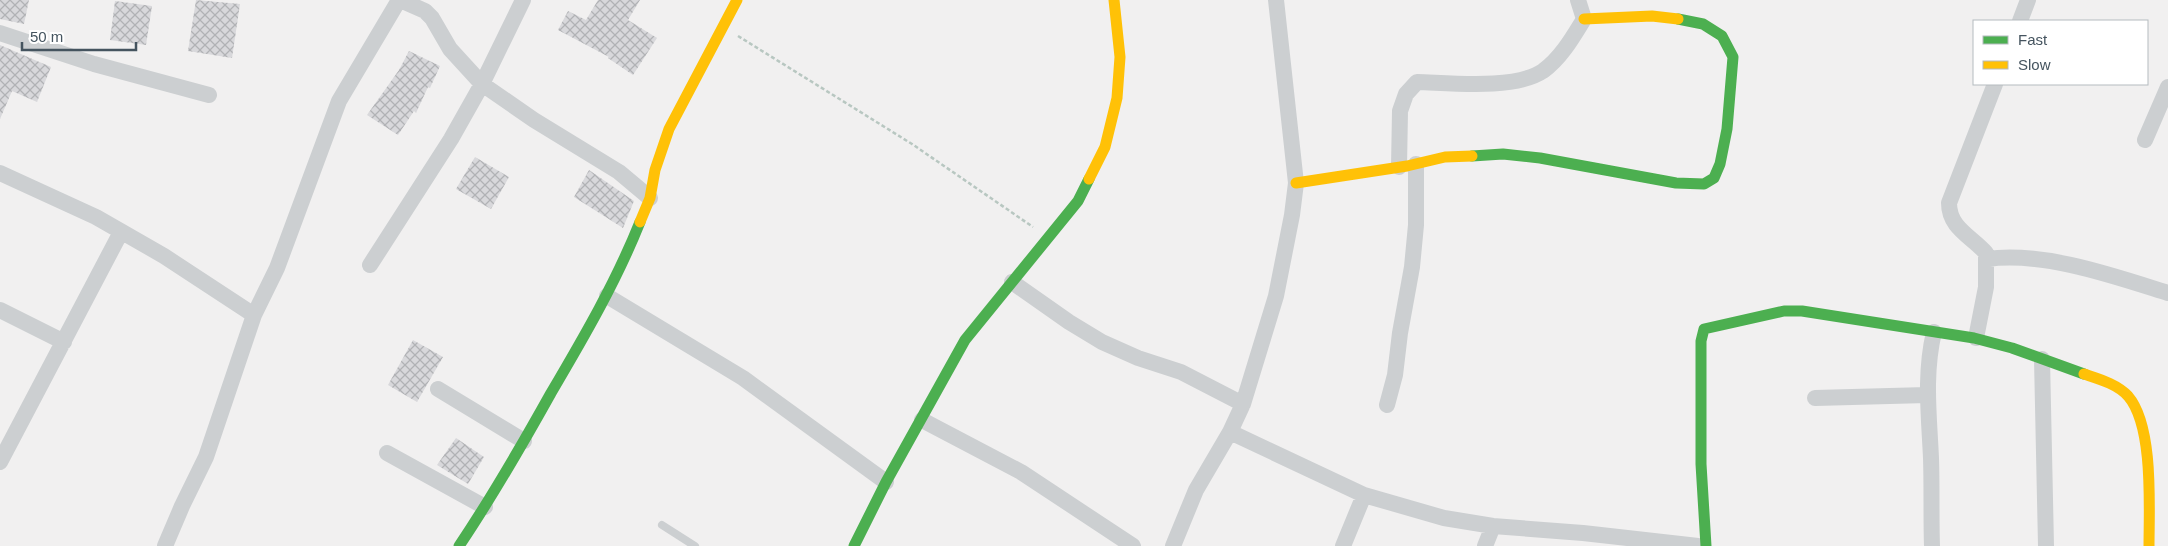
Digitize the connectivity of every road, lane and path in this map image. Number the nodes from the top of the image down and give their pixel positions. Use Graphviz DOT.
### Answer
graph roads {
  1 [pos="400,0"];
  2 [pos="523,0"];
  3 [pos="737,0"];
  4 [pos="1114,0"];
  5 [pos="1276,0"];
  6 [pos="1578,0"];
  7 [pos="2028,0"];
  8 [pos="1584,19"];
  9 [pos="2020,20"];
  10 [pos="724,27"];
  11 [pos="0,33"];
  12 [pos="482,84"];
  13 [pos="1995,85"];
  14 [pos="2168,87"];
  15 [pos="209,95"];
  16 [pos="2145,140"];
  17 [pos="1416,164"];
  18 [pos="1399,167"];
  19 [pos="0,173"];
  20 [pos="1296,183"];
  21 [pos="650,198"];
  22 [pos="121,232"];
  23 [pos="1049,237"];
  24 [pos="1987,259"];
  25 [pos="370,265"];
  26 [pos="1012,282"];
  27 [pos="2168,293"];
  28 [pos="607,296"];
  29 [pos="0,310"];
  30 [pos="254,315"];
  31 [pos="1934,332"];
  32 [pos="1976,338"];
  33 [pos="64,342"];
  34 [pos="2042,359"];
  35 [pos="438,389"];
  36 [pos="1927,394"];
  37 [pos="1815,398"];
  38 [pos="1242,404"];
  39 [pos="1387,405"];
  40 [pos="922,420"];
  41 [pos="1230,432"];
  42 [pos="524,441"];
  43 [pos="387,453"];
  44 [pos="0,462"];
  45 [pos="886,482"];
  46 [pos="1364,495"];
  47 [pos="486,507"];
  48 [pos="662,526"];
  49 [pos="1493,526"];
  50 [pos="462,545"];
  51 [pos="1673,545"];
  52 [pos="165,546"];
  53 [pos="695,546"];
  54 [pos="854,546"];
  55 [pos="1133,546"];
  56 [pos="1172,546"];
  57 [pos="1343,546"];
  58 [pos="1485,546"];
  59 [pos="1698,546"];
  60 [pos="1706,546"];
  61 [pos="1932,546"];
  62 [pos="2046,546"];
  63 [pos="2149,546"];
  1 -- 12 [label="street"];
  1 -- 30 [label="street"];
  2 -- 12 [label="street"];
  3 -- 10 [label="street"];
  4 -- 23 [label="street"];
  5 -- 20 [label="street"];
  6 -- 8 [label="street"];
  7 -- 9 [label="street"];
  8 -- 17 [label="street"];
  8 -- 18 [label="street"];
  10 -- 21 [label="street"];
  10 -- 23 [label="path"];
  11 -- 15 [label="street"];
  12 -- 21 [label="street"];
  12 -- 25 [label="street"];
  13 -- 24 [label="street"];
  14 -- 16 [label="street"];
  17 -- 18 [label="street"];
  17 -- 39 [label="street"];
  18 -- 20 [label="street"];
  19 -- 22 [label="street"];
  20 -- 38 [label="street"];
  21 -- 28 [label="street"];
  22 -- 30 [label="street"];
  22 -- 33 [label="street"];
  23 -- 26 [label="street"];
  24 -- 27 [label="street"];
  24 -- 32 [label="street"];
  26 -- 38 [label="street"];
  26 -- 40 [label="street"];
  28 -- 42 [label="street"];
  28 -- 45 [label="street"];
  29 -- 33 [label="street"];
  30 -- 52 [label="street"];
  31 -- 32 [label="street"];
  31 -- 36 [label="street"];
  31 -- 60 [label="street"];
  32 -- 34 [label="street"];
  33 -- 44 [label="street"];
  34 -- 62 [label="street"];
  34 -- 63 [label="street"];
  35 -- 42 [label="street"];
  36 -- 37 [label="street"];
  36 -- 61 [label="street"];
  38 -- 41 [label="street"];
  40 -- 45 [label="street"];
  40 -- 55 [label="street"];
  41 -- 46 [label="street"];
  41 -- 56 [label="street"];
  42 -- 47 [label="street"];
  43 -- 47 [label="street"];
  45 -- 54 [label="street"];
  46 -- 49 [label="street"];
  46 -- 57 [label="street"];
  47 -- 50 [label="street"];
  48 -- 53 [label="lane"];
  49 -- 51 [label="street"];
  49 -- 58 [label="street"];
  51 -- 59 [label="street"];
}
